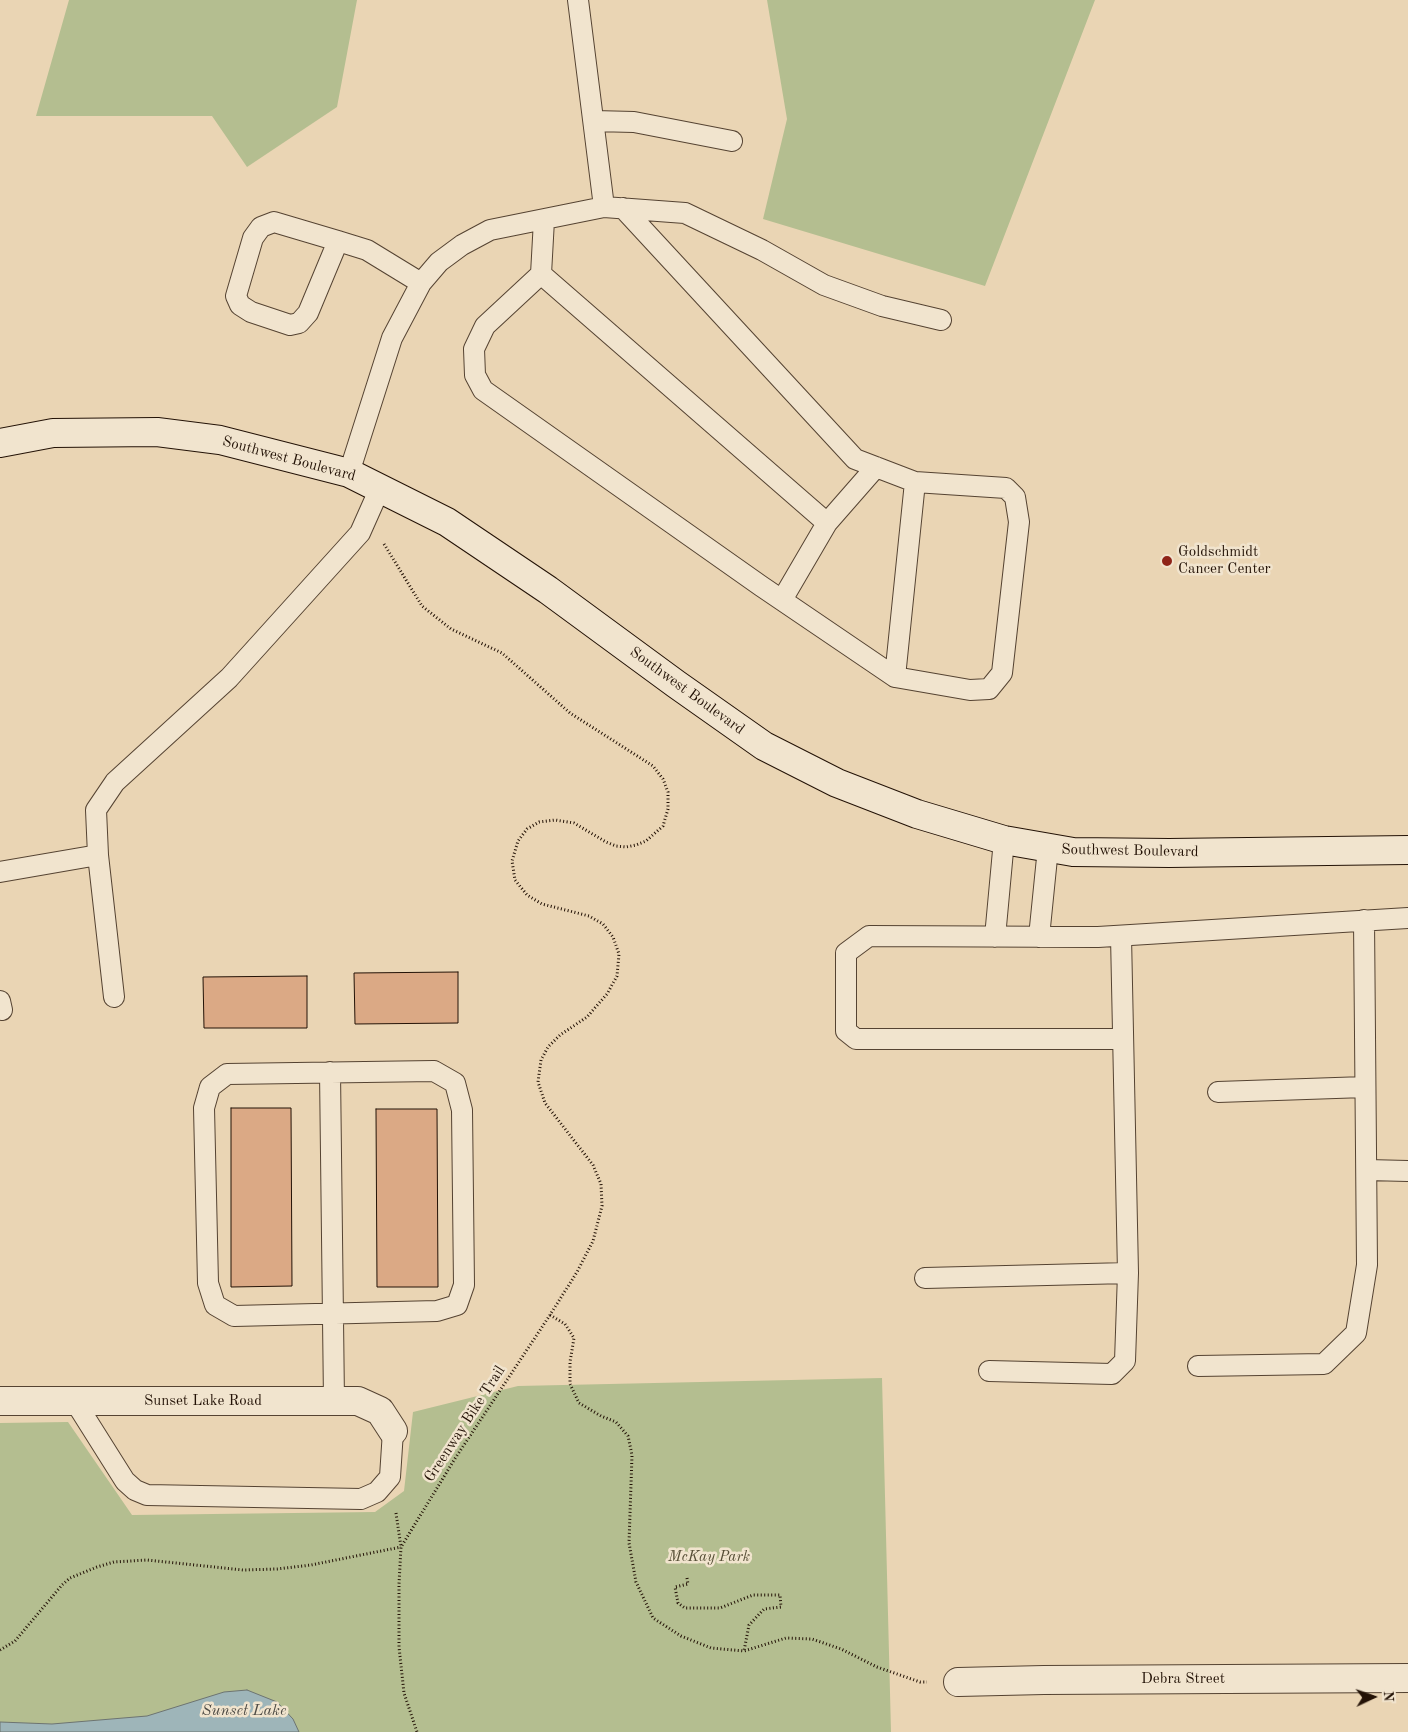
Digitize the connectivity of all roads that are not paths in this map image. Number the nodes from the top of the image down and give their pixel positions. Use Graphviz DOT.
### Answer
graph roads {
  1 [pos="578,0"];
  2 [pos="594,121"];
  3 [pos="732,141"];
  4 [pos="614,208"];
  5 [pos="544,220"];
  6 [pos="338,241"];
  7 [pos="542,274"];
  8 [pos="420,284"];
  9 [pos="941,320"];
  10 [pos="0,443"];
  11 [pos="876,467"];
  12 [pos="349,473"];
  13 [pos="915,482"];
  14 [pos="380,488"];
  15 [pos="827,523"];
  16 [pos="782,600"];
  17 [pos="895,677"];
  18 [pos="1004,840"];
  19 [pos="1048,848"];
  20 [pos="1408,850"];
  21 [pos="98,855"];
  22 [pos="0,872"];
  23 [pos="1408,918"];
  24 [pos="1364,920"];
  25 [pos="1121,936"];
  26 [pos="995,937"];
  27 [pos="1040,937"];
  28 [pos="114,996"];
  29 [pos="1123,1039"];
  30 [pos="330,1072"];
  31 [pos="1365,1087"];
  32 [pos="1218,1092"];
  33 [pos="1367,1170"];
  34 [pos="1408,1170"];
  35 [pos="1128,1273"];
  36 [pos="925,1278"];
  37 [pos="332,1314"];
  38 [pos="1198,1366"];
  39 [pos="989,1371"];
  40 [pos="74,1400"];
  41 [pos="0,1401"];
  42 [pos="334,1401"];
  43 [pos="393,1431"];
  44 [pos="1408,1678"];
  45 [pos="958,1682"];
  1 -- 2 [label="lane"];
  2 -- 3 [label="lane"];
  2 -- 4 [label="lane"];
  4 -- 5 [label="lane"];
  4 -- 9 [label="lane"];
  4 -- 11 [label="lane"];
  5 -- 7 [label="lane"];
  5 -- 8 [label="lane"];
  6 -- 6 [label="lane"];
  6 -- 8 [label="lane"];
  7 -- 15 [label="lane"];
  7 -- 16 [label="lane"];
  8 -- 12 [label="lane"];
  10 -- 12 [label="main road, Southwest Boulevard"];
  11 -- 13 [label="lane"];
  11 -- 15 [label="lane"];
  12 -- 14 [label="main road, Southwest Boulevard"];
  13 -- 17 [label="lane"];
  13 -- 17 [label="lane"];
  14 -- 18 [label="main road, Southwest Boulevard"];
  14 -- 21 [label="lane"];
  15 -- 16 [label="lane"];
  16 -- 17 [label="lane"];
  18 -- 19 [label="main road, Southwest Boulevard"];
  18 -- 26 [label="lane"];
  19 -- 20 [label="main road, Southwest Boulevard"];
  19 -- 27 [label="lane"];
  21 -- 22 [label="lane"];
  21 -- 28 [label="lane"];
  23 -- 24 [label="lane"];
  24 -- 25 [label="lane"];
  24 -- 31 [label="lane"];
  25 -- 27 [label="lane"];
  25 -- 29 [label="lane"];
  26 -- 27 [label="lane"];
  26 -- 29 [label="lane"];
  29 -- 35 [label="lane"];
  30 -- 37 [label="lane"];
  30 -- 37 [label="lane"];
  30 -- 37 [label="lane"];
  31 -- 32 [label="lane"];
  31 -- 33 [label="lane"];
  33 -- 34 [label="lane"];
  33 -- 38 [label="lane"];
  35 -- 36 [label="lane"];
  35 -- 39 [label="lane"];
  37 -- 42 [label="lane"];
  40 -- 41 [label="main road, Sunset Lake Road"];
  40 -- 42 [label="main road, Sunset Lake Road"];
  40 -- 43 [label="lane"];
  42 -- 43 [label="main road, Sunset Lake Road"];
  44 -- 45 [label="main road, Debra Street"];
}
